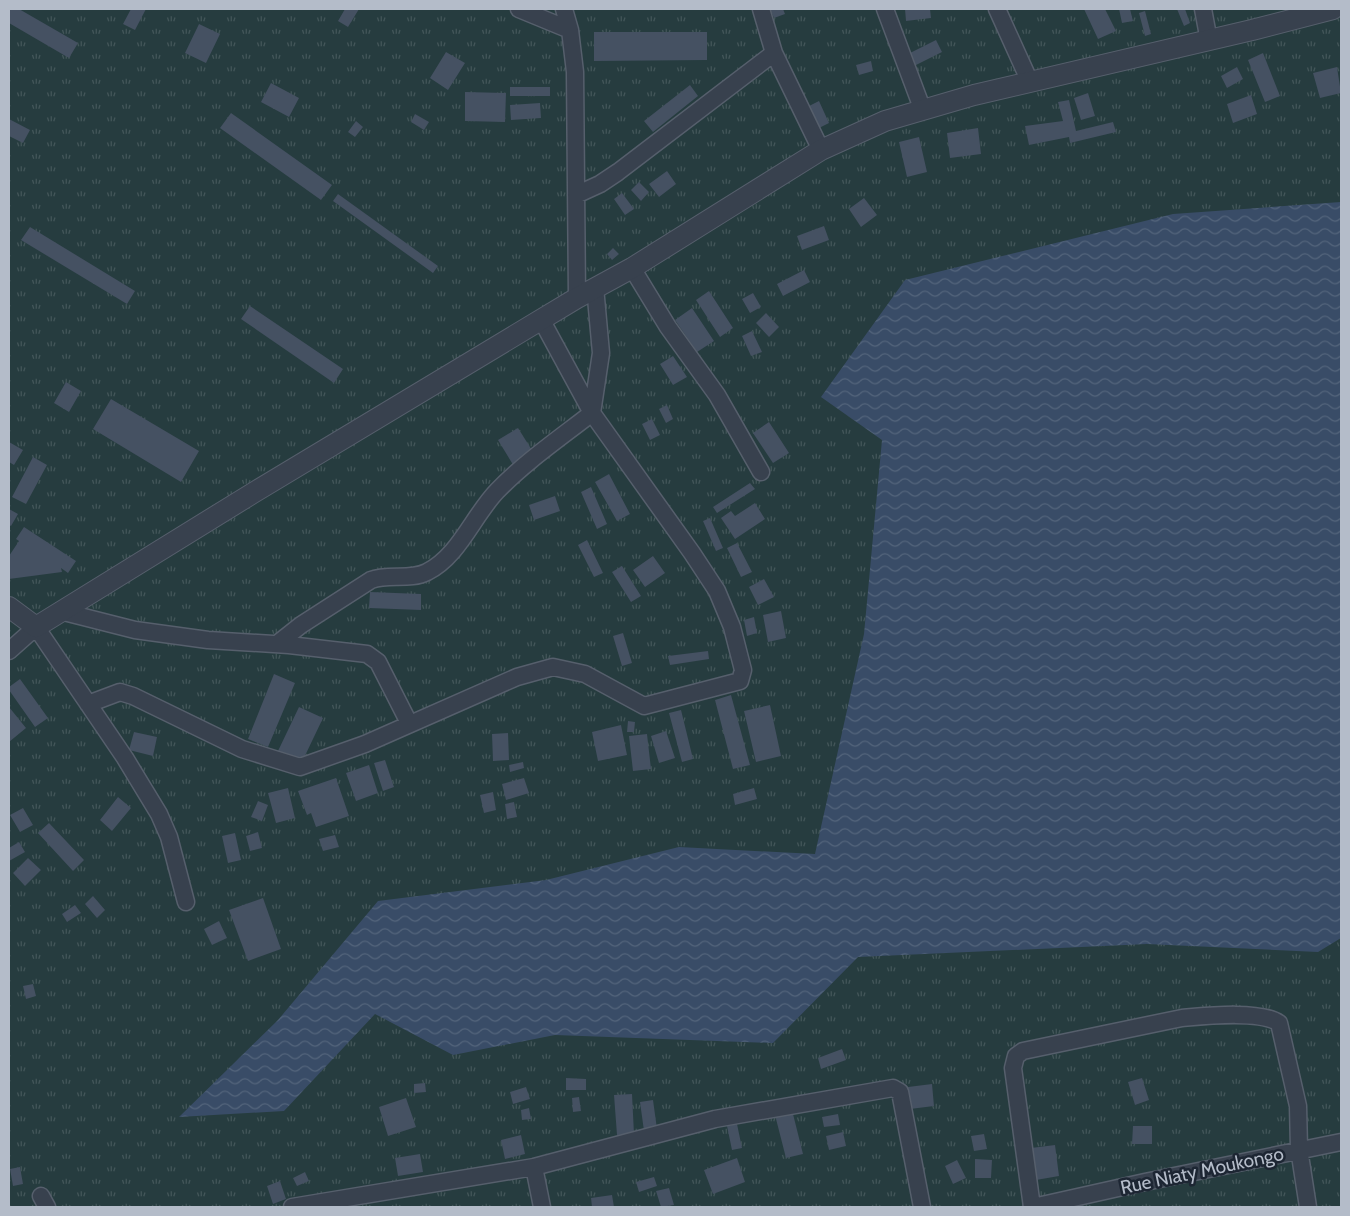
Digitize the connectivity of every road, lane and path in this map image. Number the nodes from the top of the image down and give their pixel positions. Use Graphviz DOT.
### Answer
graph roads {
  1 [pos="519,9"];
  2 [pos="564,9"];
  3 [pos="761,9"];
  4 [pos="885,9"];
  5 [pos="997,9"];
  6 [pos="1203,9"];
  7 [pos="1333,9"];
  8 [pos="570,30"];
  9 [pos="1209,40"];
  10 [pos="774,54"];
  11 [pos="1030,82"];
  12 [pos="922,108"];
  13 [pos="820,150"];
  14 [pos="576,194"];
  15 [pos="632,268"];
  16 [pos="596,287"];
  17 [pos="577,298"];
  18 [pos="542,321"];
  19 [pos="592,413"];
  20 [pos="761,472"];
  21 [pos="9,607"];
  22 [pos="60,611"];
  23 [pos="36,627"];
  24 [pos="277,644"];
  25 [pos="9,651"];
  26 [pos="88,704"];
  27 [pos="410,723"];
  28 [pos="186,902"];
  29 [pos="1341,1142"];
  30 [pos="1299,1149"];
  31 [pos="534,1167"];
  32 [pos="292,1207"];
  33 [pos="542,1207"];
  34 [pos="922,1207"];
  35 [pos="1033,1207"];
  36 [pos="1308,1207"];
  1 -- 8 [label="street"];
  2 -- 8 [label="street"];
  3 -- 10 [label="street"];
  4 -- 12 [label="street"];
  5 -- 11 [label="street"];
  6 -- 9 [label="street"];
  7 -- 9 [label="street"];
  8 -- 14 [label="street"];
  9 -- 11 [label="street"];
  10 -- 13 [label="street"];
  10 -- 14 [label="street"];
  11 -- 12 [label="street"];
  12 -- 13 [label="street"];
  13 -- 15 [label="street"];
  14 -- 17 [label="street"];
  15 -- 16 [label="street"];
  15 -- 20 [label="street"];
  16 -- 17 [label="street"];
  16 -- 19 [label="street"];
  17 -- 18 [label="street"];
  18 -- 19 [label="street"];
  18 -- 22 [label="street"];
  19 -- 24 [label="street"];
  19 -- 27 [label="street"];
  21 -- 23 [label="street"];
  22 -- 23 [label="street"];
  22 -- 24 [label="street"];
  23 -- 25 [label="street"];
  23 -- 26 [label="street"];
  24 -- 27 [label="street"];
  26 -- 27 [label="street"];
  26 -- 28 [label="street"];
  29 -- 30 [label="street, Rue Niaty Moukongo"];
  30 -- 35 [label="street, Rue Niaty Moukongo"];
  30 -- 35 [label="street"];
  30 -- 36 [label="street"];
  31 -- 32 [label="street"];
  31 -- 33 [label="street"];
  31 -- 34 [label="street"];
}
